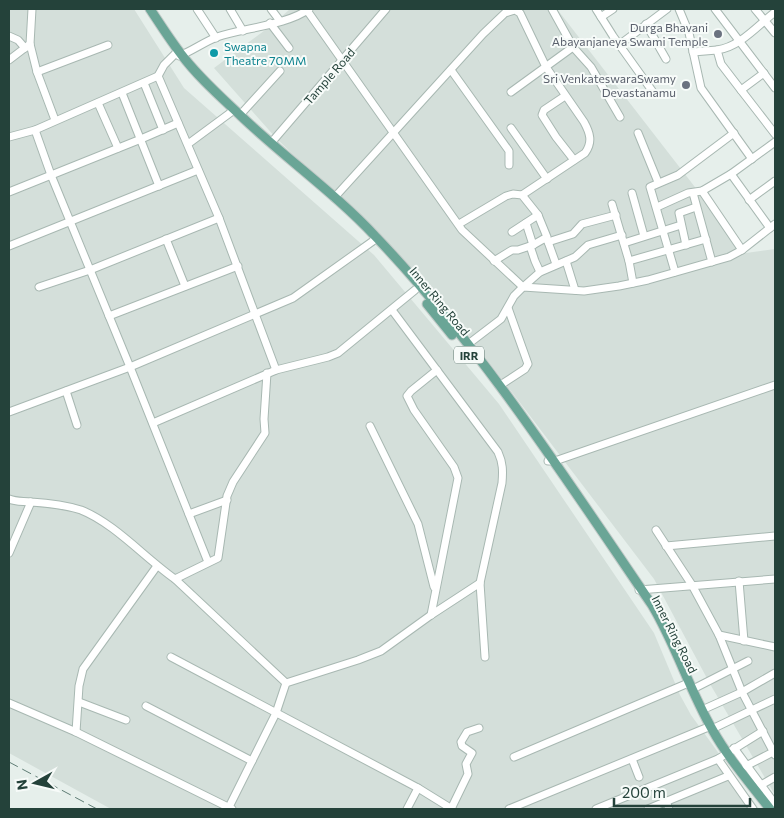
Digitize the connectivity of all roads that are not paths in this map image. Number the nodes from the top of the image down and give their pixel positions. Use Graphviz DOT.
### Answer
graph roads {
  1 [pos="32,9"];
  2 [pos="144,9"];
  3 [pos="150,9"];
  4 [pos="197,9"];
  5 [pos="230,9"];
  6 [pos="271,9"];
  7 [pos="308,9"];
  8 [pos="386,9"];
  9 [pos="515,9"];
  10 [pos="552,9"];
  11 [pos="596,9"];
  12 [pos="614,9"];
  13 [pos="667,9"];
  14 [pos="679,9"];
  15 [pos="716,9"];
  16 [pos="755,9"];
  17 [pos="504,11"];
  18 [pos="775,12"];
  19 [pos="601,17"];
  20 [pos="764,20"];
  21 [pos="280,21"];
  22 [pos="270,23"];
  23 [pos="646,24"];
  24 [pos="243,30"];
  25 [pos="775,33"];
  26 [pos="9,36"];
  27 [pos="216,38"];
  28 [pos="740,40"];
  29 [pos="108,45"];
  30 [pos="619,45"];
  31 [pos="28,46"];
  32 [pos="573,47"];
  33 [pos="289,48"];
  34 [pos="717,50"];
  35 [pos="693,52"];
  36 [pos="179,55"];
  37 [pos="342,59"];
  38 [pos="666,59"];
  39 [pos="9,60"];
  40 [pos="546,67"];
  41 [pos="451,70"];
  42 [pos="280,71"];
  43 [pos="36,72"];
  44 [pos="764,73"];
  45 [pos="158,76"];
  46 [pos="144,84"];
  47 [pos="775,88"];
  48 [pos="741,90"];
  49 [pos="510,92"];
  50 [pos="653,92"];
  51 [pos="122,93"];
  52 [pos="565,96"];
  53 [pos="98,102"];
  54 [pos="230,114"];
  55 [pos="240,115"];
  56 [pos="620,116"];
  57 [pos="55,120"];
  58 [pos="178,122"];
  59 [pos="511,128"];
  60 [pos="35,130"];
  61 [pos="163,130"];
  62 [pos="394,132"];
  63 [pos="638,133"];
  64 [pos="734,133"];
  65 [pos="775,134"];
  66 [pos="9,137"];
  67 [pos="141,140"];
  68 [pos="775,142"];
  69 [pos="272,143"];
  70 [pos="188,144"];
  71 [pos="118,148"];
  72 [pos="752,159"];
  73 [pos="574,160"];
  74 [pos="509,165"];
  75 [pos="198,170"];
  76 [pos="731,174"];
  77 [pos="51,175"];
  78 [pos="546,179"];
  79 [pos="775,181"];
  80 [pos="658,182"];
  81 [pos="159,186"];
  82 [pos="702,191"];
  83 [pos="9,192"];
  84 [pos="632,193"];
  85 [pos="693,193"];
  86 [pos="522,195"];
  87 [pos="334,198"];
  88 [pos="749,200"];
  89 [pos="612,204"];
  90 [pos="657,207"];
  91 [pos="696,207"];
  92 [pos="538,215"];
  93 [pos="616,215"];
  94 [pos="219,218"];
  95 [pos="70,222"];
  96 [pos="526,223"];
  97 [pos="459,224"];
  98 [pos="681,225"];
  99 [pos="773,226"];
  100 [pos="663,231"];
  101 [pos="512,232"];
  102 [pos="622,235"];
  103 [pos="644,236"];
  104 [pos="166,239"];
  105 [pos="375,239"];
  106 [pos="706,239"];
  107 [pos="547,241"];
  108 [pos="624,243"];
  109 [pos="531,245"];
  110 [pos="686,245"];
  111 [pos="9,246"];
  112 [pos="668,250"];
  113 [pos="742,250"];
  114 [pos="494,260"];
  115 [pos="566,261"];
  116 [pos="629,261"];
  117 [pos="712,262"];
  118 [pos="556,264"];
  119 [pos="238,266"];
  120 [pos="90,270"];
  121 [pos="540,272"];
  122 [pos="675,272"];
  123 [pos="633,283"];
  124 [pos="185,286"];
  125 [pos="39,287"];
  126 [pos="523,287"];
  127 [pos="415,290"];
  128 [pos="575,290"];
  129 [pos="508,308"];
  130 [pos="392,310"];
  131 [pos="255,313"];
  132 [pos="109,316"];
  133 [pos="467,345"];
  134 [pos="130,367"];
  135 [pos="276,370"];
  136 [pos="437,370"];
  137 [pos="267,373"];
  138 [pos="775,385"];
  139 [pos="499,386"];
  140 [pos="66,391"];
  141 [pos="9,412"];
  142 [pos="153,423"];
  143 [pos="77,425"];
  144 [pos="370,426"];
  145 [pos="551,461"];
  146 [pos="9,499"];
  147 [pos="227,500"];
  148 [pos="31,502"];
  149 [pos="189,514"];
  150 [pos="656,530"];
  151 [pos="775,536"];
  152 [pos="666,546"];
  153 [pos="9,553"];
  154 [pos="208,562"];
  155 [pos="157,566"];
  156 [pos="775,578"];
  157 [pos="175,579"];
  158 [pos="739,581"];
  159 [pos="480,583"];
  160 [pos="692,585"];
  161 [pos="435,590"];
  162 [pos="640,590"];
  163 [pos="431,615"];
  164 [pos="719,636"];
  165 [pos="744,641"];
  166 [pos="775,647"];
  167 [pos="171,657"];
  168 [pos="485,657"];
  169 [pos="748,662"];
  170 [pos="733,670"];
  171 [pos="775,673"];
  172 [pos="286,683"];
  173 [pos="690,687"];
  174 [pos="742,692"];
  175 [pos="775,699"];
  176 [pos="79,702"];
  177 [pos="9,703"];
  178 [pos="146,706"];
  179 [pos="702,710"];
  180 [pos="753,710"];
  181 [pos="276,713"];
  182 [pos="126,720"];
  183 [pos="479,728"];
  184 [pos="709,729"];
  185 [pos="763,731"];
  186 [pos="76,732"];
  187 [pos="775,752"];
  188 [pos="726,754"];
  189 [pos="514,757"];
  190 [pos="632,759"];
  191 [pos="252,761"];
  192 [pos="746,766"];
  193 [pos="728,776"];
  194 [pos="639,777"];
  195 [pos="775,777"];
  196 [pos="761,785"];
  197 [pos="418,788"];
  198 [pos="666,801"];
  199 [pos="775,804"];
  200 [pos="231,808"];
  201 [pos="407,809"];
  202 [pos="451,809"];
  203 [pos="509,809"];
  204 [pos="596,809"];
  205 [pos="648,809"];
  206 [pos="669,809"];
  207 [pos="752,809"];
  208 [pos="763,809"];
  209 [pos="770,809"];
  1 -- 31 [label="street"];
  2 -- 36 [label="main road, Inner Ring Road / IRR"];
  3 -- 36 [label="main road, Inner Ring Road / IRR"];
  4 -- 27 [label="street"];
  5 -- 24 [label="street"];
  6 -- 21 [label="street"];
  7 -- 21 [label="street"];
  7 -- 37 [label="street"];
  8 -- 37 [label="street, Tample Road"];
  9 -- 17 [label="street"];
  9 -- 40 [label="street"];
  10 -- 32 [label="street"];
  11 -- 19 [label="street"];
  12 -- 19 [label="street"];
  13 -- 23 [label="street"];
  14 -- 35 [label="street"];
  15 -- 28 [label="street"];
  16 -- 20 [label="street"];
  17 -- 41 [label="street"];
  18 -- 20 [label="street"];
  19 -- 30 [label="street"];
  20 -- 25 [label="street"];
  20 -- 28 [label="street"];
  21 -- 22 [label="street"];
  22 -- 24 [label="street"];
  22 -- 33 [label="street"];
  23 -- 30 [label="street"];
  23 -- 38 [label="street"];
  24 -- 27 [label="street"];
  26 -- 31 [label="street"];
  27 -- 36 [label="street"];
  28 -- 34 [label="street"];
  28 -- 44 [label="street"];
  29 -- 43 [label="street"];
  30 -- 50 [label="street"];
  31 -- 39 [label="street"];
  31 -- 43 [label="street"];
  32 -- 40 [label="street"];
  32 -- 56 [label="street"];
  34 -- 35 [label="street"];
  34 -- 48 [label="street"];
  35 -- 64 [label="street"];
  36 -- 45 [label="street"];
  36 -- 54 [label="main road, Inner Ring Road / IRR"];
  36 -- 55 [label="main road, Inner Ring Road / IRR"];
  37 -- 62 [label="street"];
  37 -- 69 [label="street, Tample Road"];
  40 -- 49 [label="street"];
  40 -- 52 [label="street"];
  41 -- 62 [label="street"];
  41 -- 74 [label="street"];
  42 -- 55 [label="street"];
  43 -- 57 [label="street"];
  44 -- 47 [label="street"];
  44 -- 48 [label="street"];
  45 -- 46 [label="street"];
  45 -- 58 [label="street"];
  46 -- 51 [label="street"];
  46 -- 61 [label="street"];
  48 -- 65 [label="street"];
  51 -- 53 [label="street"];
  51 -- 67 [label="street"];
  52 -- 73 [label="street"];
  52 -- 73 [label="street"];
  53 -- 57 [label="street"];
  53 -- 71 [label="street"];
  54 -- 70 [label="street"];
  54 -- 105 [label="main road, Inner Ring Road / IRR"];
  55 -- 69 [label="main road, Inner Ring Road / IRR"];
  57 -- 60 [label="street"];
  58 -- 61 [label="street"];
  58 -- 70 [label="street"];
  59 -- 78 [label="street"];
  60 -- 66 [label="street"];
  60 -- 77 [label="street"];
  61 -- 67 [label="street"];
  62 -- 87 [label="street"];
  62 -- 97 [label="street"];
  63 -- 80 [label="street"];
  64 -- 72 [label="street"];
  64 -- 80 [label="street"];
  67 -- 71 [label="street"];
  67 -- 81 [label="street"];
  68 -- 72 [label="street"];
  69 -- 87 [label="main road, Inner Ring Road / IRR"];
  70 -- 75 [label="street"];
  71 -- 77 [label="street"];
  72 -- 76 [label="street"];
  73 -- 78 [label="street"];
  75 -- 81 [label="street"];
  75 -- 94 [label="street"];
  76 -- 82 [label="street"];
  76 -- 88 [label="street"];
  77 -- 83 [label="street"];
  77 -- 95 [label="street"];
  78 -- 86 [label="street"];
  79 -- 88 [label="street"];
  80 -- 90 [label="street"];
  81 -- 95 [label="street"];
  82 -- 85 [label="street"];
  82 -- 113 [label="street"];
  84 -- 103 [label="street"];
  85 -- 90 [label="street"];
  85 -- 91 [label="street"];
  86 -- 92 [label="street"];
  86 -- 97 [label="street"];
  87 -- 105 [label="main road, Inner Ring Road / IRR"];
  88 -- 99 [label="street"];
  89 -- 93 [label="street"];
  90 -- 100 [label="street"];
  91 -- 98 [label="street"];
  91 -- 106 [label="street"];
  92 -- 96 [label="street"];
  92 -- 107 [label="street"];
  93 -- 102 [label="street"];
  93 -- 107 [label="street"];
  94 -- 104 [label="street"];
  94 -- 119 [label="street"];
  95 -- 111 [label="street"];
  95 -- 120 [label="street"];
  96 -- 101 [label="street"];
  96 -- 109 [label="street"];
  97 -- 114 [label="street"];
  98 -- 100 [label="street"];
  98 -- 110 [label="street"];
  99 -- 113 [label="street"];
  100 -- 103 [label="street"];
  100 -- 112 [label="street"];
  102 -- 108 [label="street"];
  102 -- 115 [label="street"];
  103 -- 108 [label="street"];
  104 -- 120 [label="street"];
  104 -- 124 [label="street"];
  105 -- 127 [label="main road, Inner Ring Road / IRR"];
  105 -- 131 [label="street"];
  105 -- 133 [label="main road, Inner Ring Road / IRR"];
  106 -- 110 [label="street"];
  106 -- 117 [label="street"];
  107 -- 109 [label="street"];
  107 -- 118 [label="street"];
  108 -- 116 [label="street"];
  109 -- 114 [label="street"];
  109 -- 121 [label="street"];
  110 -- 112 [label="street"];
  112 -- 116 [label="street"];
  112 -- 122 [label="street"];
  113 -- 117 [label="street"];
  114 -- 126 [label="street"];
  115 -- 118 [label="street"];
  115 -- 128 [label="street"];
  116 -- 123 [label="street"];
  117 -- 122 [label="street"];
  118 -- 121 [label="street"];
  119 -- 124 [label="street"];
  119 -- 131 [label="street"];
  120 -- 125 [label="street"];
  120 -- 132 [label="street"];
  121 -- 126 [label="street"];
  122 -- 123 [label="street"];
  123 -- 128 [label="street"];
  124 -- 132 [label="street"];
  126 -- 128 [label="street"];
  126 -- 129 [label="street"];
  127 -- 130 [label="street"];
  127 -- 145 [label="main road, Inner Ring Road / IRR"];
  129 -- 133 [label="street"];
  129 -- 139 [label="street"];
  130 -- 135 [label="street"];
  130 -- 136 [label="street"];
  131 -- 134 [label="street"];
  131 -- 135 [label="street"];
  132 -- 134 [label="street"];
  133 -- 139 [label="main road, Inner Ring Road / IRR"];
  134 -- 140 [label="street"];
  134 -- 142 [label="street"];
  135 -- 137 [label="street"];
  136 -- 159 [label="street"];
  136 -- 161 [label="street"];
  137 -- 142 [label="street"];
  137 -- 147 [label="street"];
  138 -- 145 [label="street"];
  139 -- 145 [label="main road, Inner Ring Road / IRR"];
  140 -- 141 [label="street"];
  140 -- 143 [label="street"];
  142 -- 149 [label="street"];
  144 -- 161 [label="street"];
  145 -- 162 [label="main road, Inner Ring Road / IRR"];
  146 -- 148 [label="street"];
  147 -- 149 [label="street"];
  147 -- 154 [label="street"];
  148 -- 153 [label="street"];
  148 -- 155 [label="street"];
  149 -- 154 [label="street"];
  150 -- 152 [label="street"];
  151 -- 152 [label="street"];
  152 -- 160 [label="street"];
  154 -- 157 [label="street"];
  155 -- 157 [label="street"];
  155 -- 176 [label="street"];
  156 -- 158 [label="street"];
  157 -- 172 [label="street"];
  158 -- 160 [label="street"];
  158 -- 165 [label="street"];
  159 -- 163 [label="street"];
  159 -- 168 [label="street"];
  160 -- 162 [label="street"];
  160 -- 164 [label="street"];
  161 -- 163 [label="street"];
  162 -- 173 [label="main road, Inner Ring Road / IRR"];
  163 -- 172 [label="street"];
  164 -- 165 [label="street"];
  164 -- 170 [label="street"];
  165 -- 166 [label="street"];
  167 -- 181 [label="street"];
  169 -- 170 [label="street"];
  170 -- 173 [label="street"];
  170 -- 174 [label="street"];
  171 -- 174 [label="street"];
  172 -- 181 [label="street"];
  173 -- 179 [label="main road, Inner Ring Road / IRR"];
  173 -- 184 [label="main road, Inner Ring Road / IRR"];
  173 -- 189 [label="street"];
  174 -- 179 [label="street"];
  174 -- 180 [label="street"];
  175 -- 180 [label="street"];
  176 -- 182 [label="street"];
  176 -- 186 [label="street"];
  177 -- 186 [label="street"];
  178 -- 191 [label="street"];
  179 -- 184 [label="main road, Inner Ring Road / IRR"];
  180 -- 184 [label="street"];
  180 -- 185 [label="street"];
  181 -- 191 [label="street"];
  181 -- 197 [label="street"];
  183 -- 202 [label="street"];
  184 -- 188 [label="main road, Inner Ring Road / IRR"];
  184 -- 190 [label="street"];
  185 -- 187 [label="street"];
  185 -- 188 [label="street"];
  186 -- 200 [label="street"];
  187 -- 192 [label="street"];
  188 -- 192 [label="street"];
  188 -- 193 [label="street"];
  188 -- 204 [label="street"];
  188 -- 208 [label="main road, IRR"];
  188 -- 209 [label="main road, IRR"];
  190 -- 194 [label="street"];
  190 -- 203 [label="street"];
  191 -- 200 [label="street"];
  192 -- 196 [label="street"];
  193 -- 198 [label="street"];
  193 -- 207 [label="street"];
  195 -- 196 [label="street"];
  196 -- 199 [label="street"];
  197 -- 201 [label="street"];
  197 -- 202 [label="street"];
  198 -- 205 [label="street"];
  198 -- 206 [label="street"];
}
